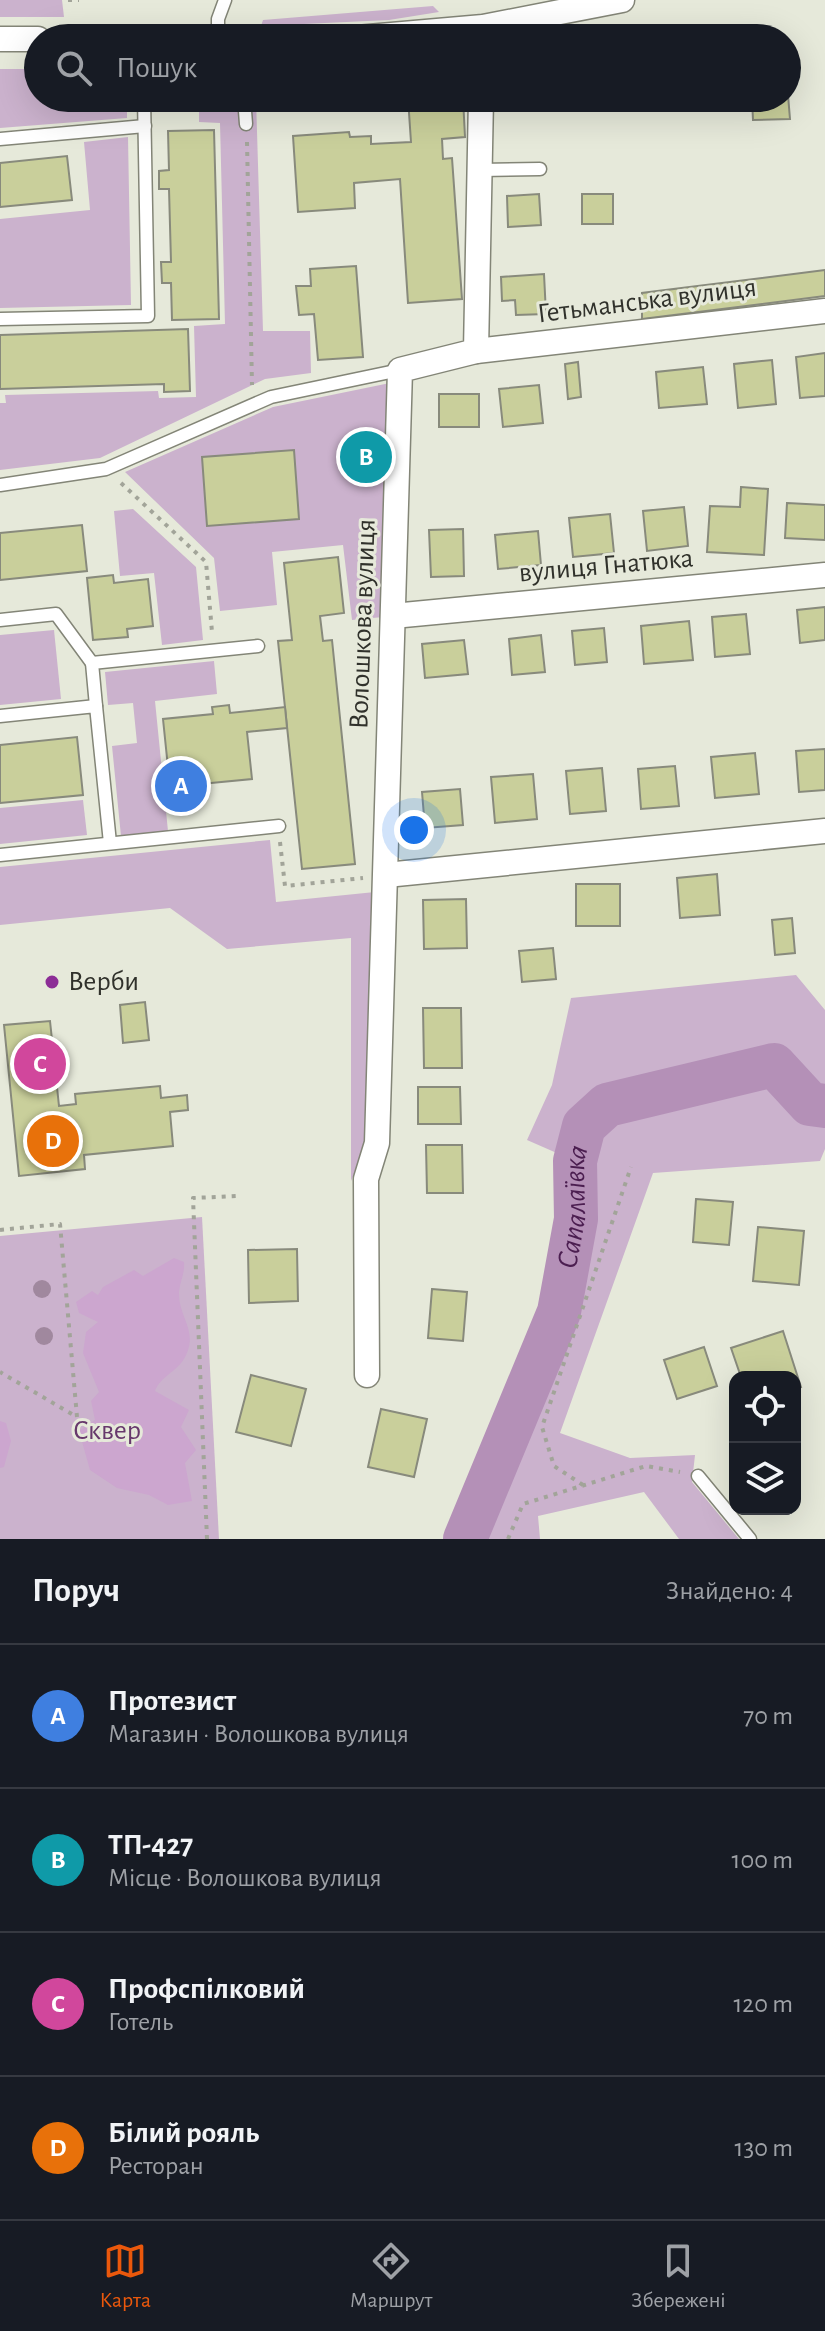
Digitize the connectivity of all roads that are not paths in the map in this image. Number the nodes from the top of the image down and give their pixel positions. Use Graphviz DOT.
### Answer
graph roads {
  1 [pos="225,0"];
  2 [pos="612,1"];
  3 [pos="218,24"];
  4 [pos="516,24"];
  5 [pos="0,39"];
  6 [pos="24,39"];
  7 [pos="144,112"];
  8 [pos="245,112"];
  9 [pos="481,112"];
  10 [pos="246,124"];
  11 [pos="145,126"];
  12 [pos="0,139"];
  13 [pos="540,169"];
  14 [pos="480,170"];
  15 [pos="825,311"];
  16 [pos="0,319"];
  17 [pos="476,351"];
  18 [pos="400,370"];
  19 [pos="0,485"];
  20 [pos="825,575"];
  21 [pos="393,616"];
  22 [pos="0,620"];
  23 [pos="258,646"];
  24 [pos="92,663"];
  25 [pos="96,706"];
  26 [pos="0,716"];
  27 [pos="279,826"];
  28 [pos="825,831"];
  29 [pos="110,843"];
  30 [pos="0,855"];
  31 [pos="386,875"];
  32 [pos="367,1375"];
  33 [pos="698,1476"];
  34 [pos="750,1539"];
  1 -- 3 [label="lane"];
  2 -- 4 [label="street"];
  5 -- 6 [label="street"];
  7 -- 11 [label="lane"];
  8 -- 10 [label="lane"];
  9 -- 14 [label="street"];
  11 -- 12 [label="lane"];
  11 -- 16 [label="lane"];
  13 -- 14 [label="lane"];
  14 -- 17 [label="street"];
  15 -- 17 [label="street, Гетьманська вулиця"];
  17 -- 18 [label="street"];
  18 -- 19 [label="lane"];
  18 -- 21 [label="street, Волошкова вулиця"];
  20 -- 21 [label="street, вулиця Гнатюка"];
  21 -- 31 [label="street, Волошкова вулиця"];
  22 -- 24 [label="lane"];
  23 -- 24 [label="lane"];
  24 -- 25 [label="lane"];
  25 -- 26 [label="lane"];
  25 -- 29 [label="lane"];
  27 -- 29 [label="lane"];
  28 -- 31 [label="street"];
  29 -- 30 [label="lane"];
  31 -- 32 [label="street, Волошкова вулиця"];
  33 -- 34 [label="lane"];
}
